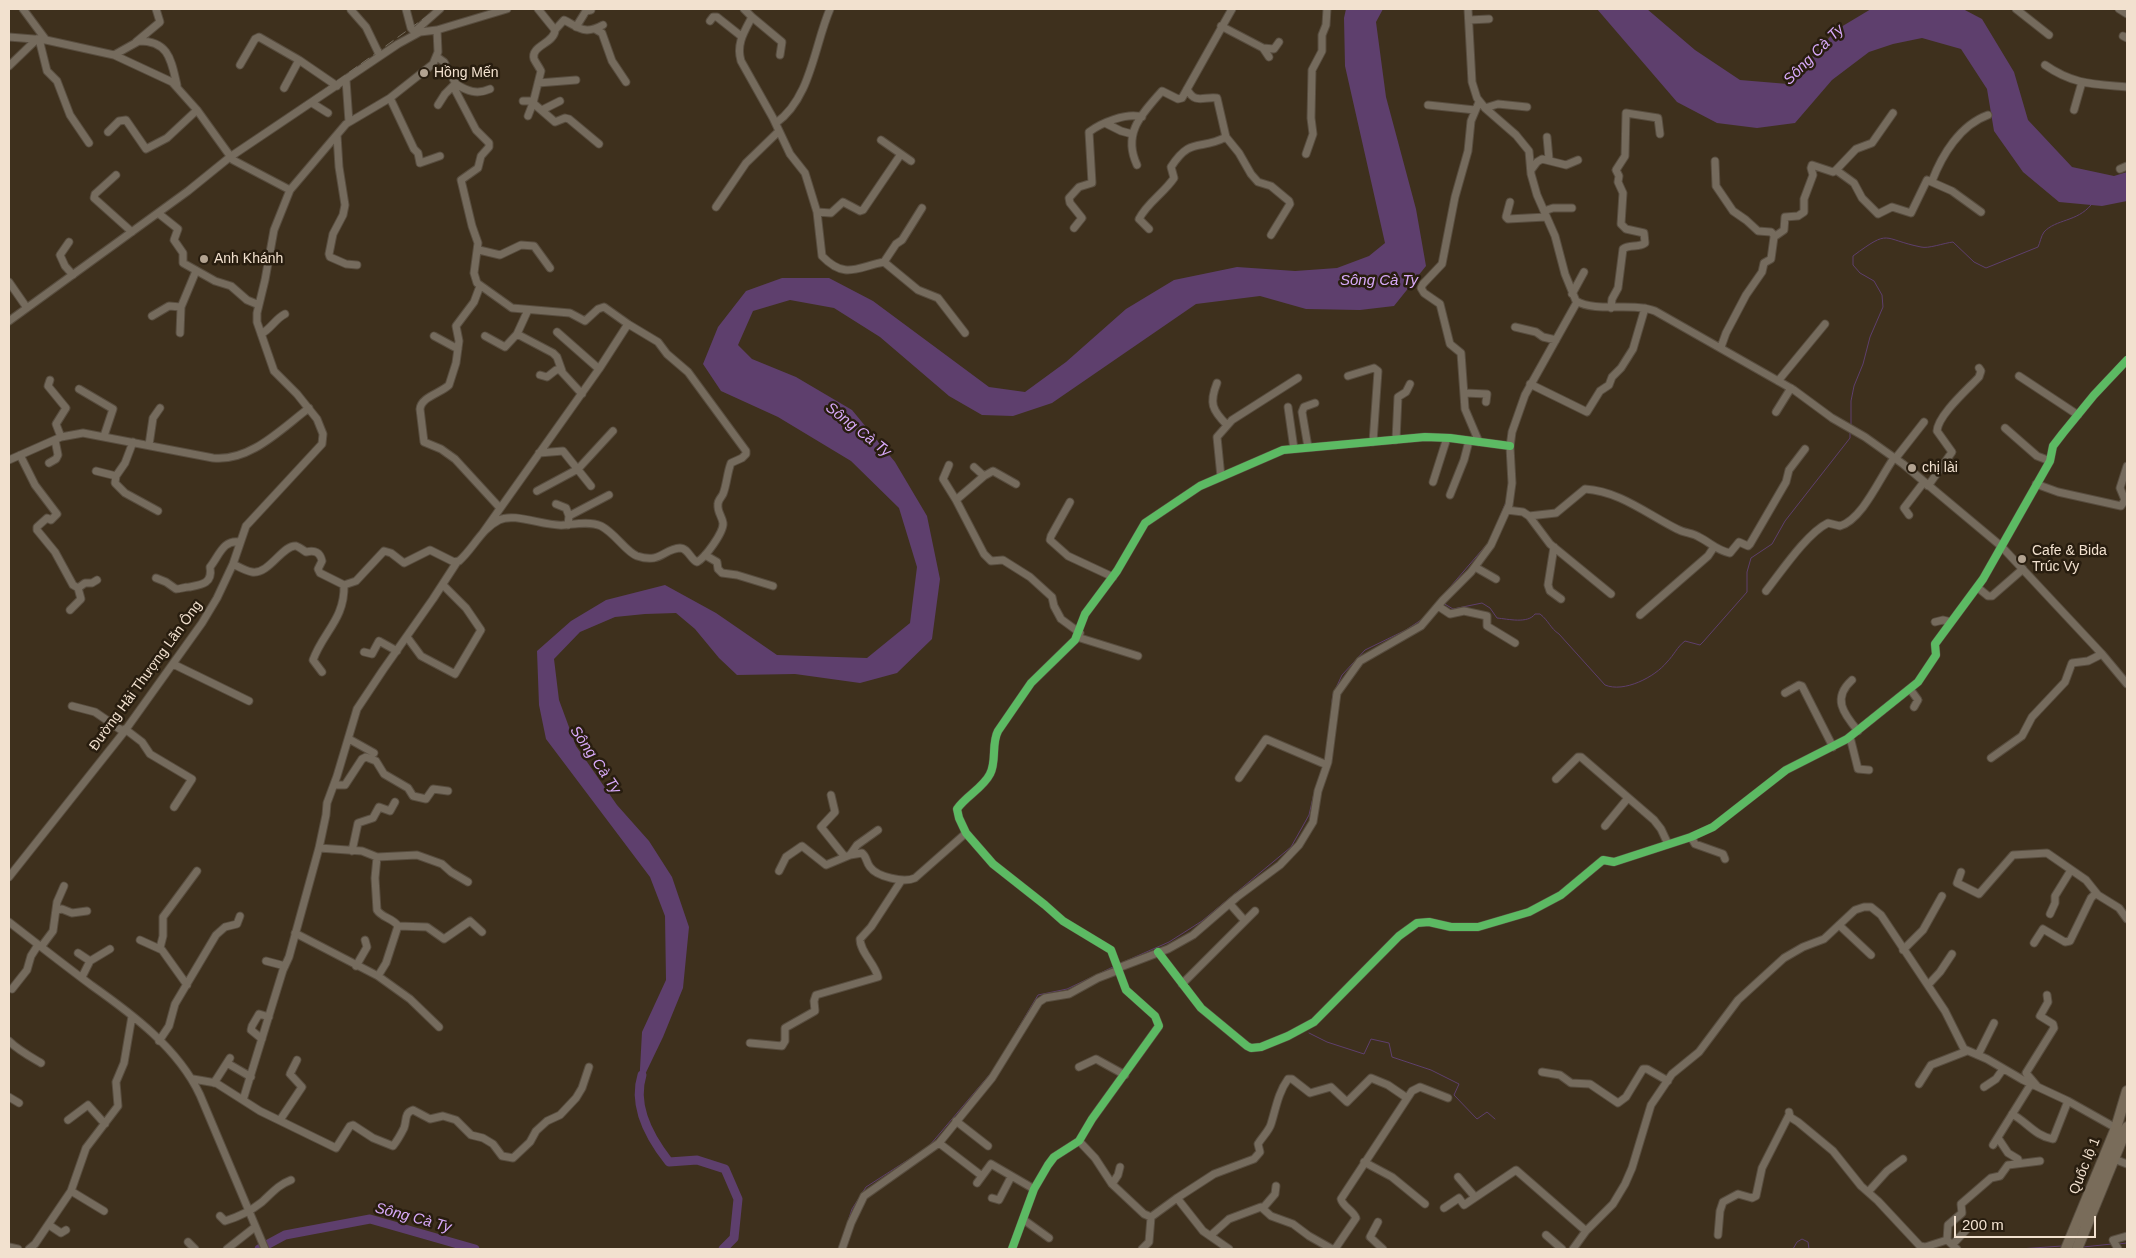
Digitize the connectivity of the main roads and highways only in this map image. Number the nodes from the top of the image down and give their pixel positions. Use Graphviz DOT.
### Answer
graph roads {
  1 [pos="2127,1091"];
  2 [pos="2127,1127"];
  3 [pos="2076,1243"];
  4 [pos="2066,1249"];
  1 -- 3 [label="highway, Quốc lộ 1"];
  2 -- 3 [label="highway, Quốc lộ 1"];
  3 -- 4 [label="highway, Quốc lộ 1"];
}
